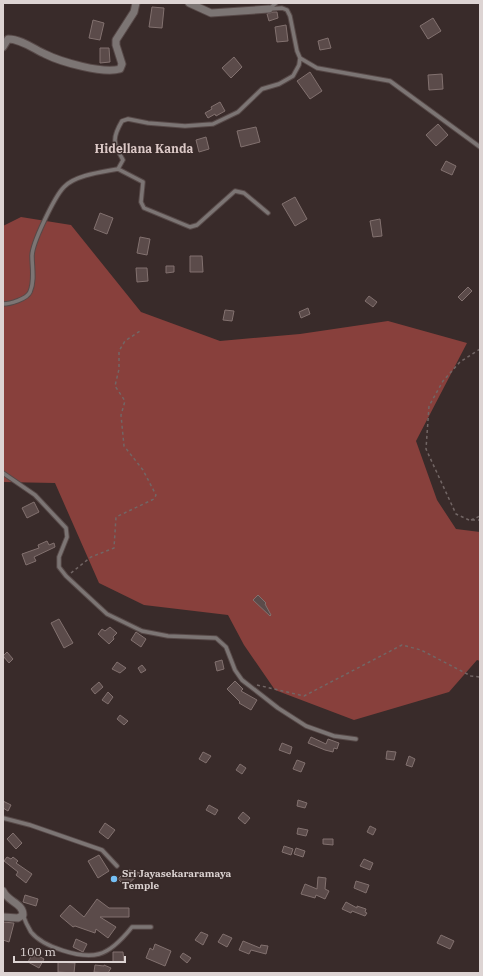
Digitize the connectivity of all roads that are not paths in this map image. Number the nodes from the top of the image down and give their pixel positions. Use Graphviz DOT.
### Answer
graph roads {
  1 [pos="136,3"];
  2 [pos="189,3"];
  3 [pos="276,3"];
  4 [pos="268,9"];
  5 [pos="3,47"];
  6 [pos="300,58"];
  7 [pos="480,147"];
  8 [pos="118,169"];
  9 [pos="268,213"];
  10 [pos="3,304"];
  11 [pos="3,473"];
  12 [pos="356,739"];
  13 [pos="3,818"];
  14 [pos="117,866"];
  15 [pos="3,891"];
  16 [pos="23,916"];
  17 [pos="3,917"];
  18 [pos="151,927"];
  1 -- 5 [label="street"];
  2 -- 4 [label="street"];
  3 -- 4 [label="lane"];
  4 -- 6 [label="lane"];
  6 -- 7 [label="lane"];
  6 -- 8 [label="lane"];
  8 -- 9 [label="lane"];
  8 -- 10 [label="lane"];
  11 -- 12 [label="lane"];
  13 -- 14 [label="lane"];
  15 -- 16 [label="street"];
  16 -- 17 [label="street"];
  16 -- 18 [label="lane"];
}
